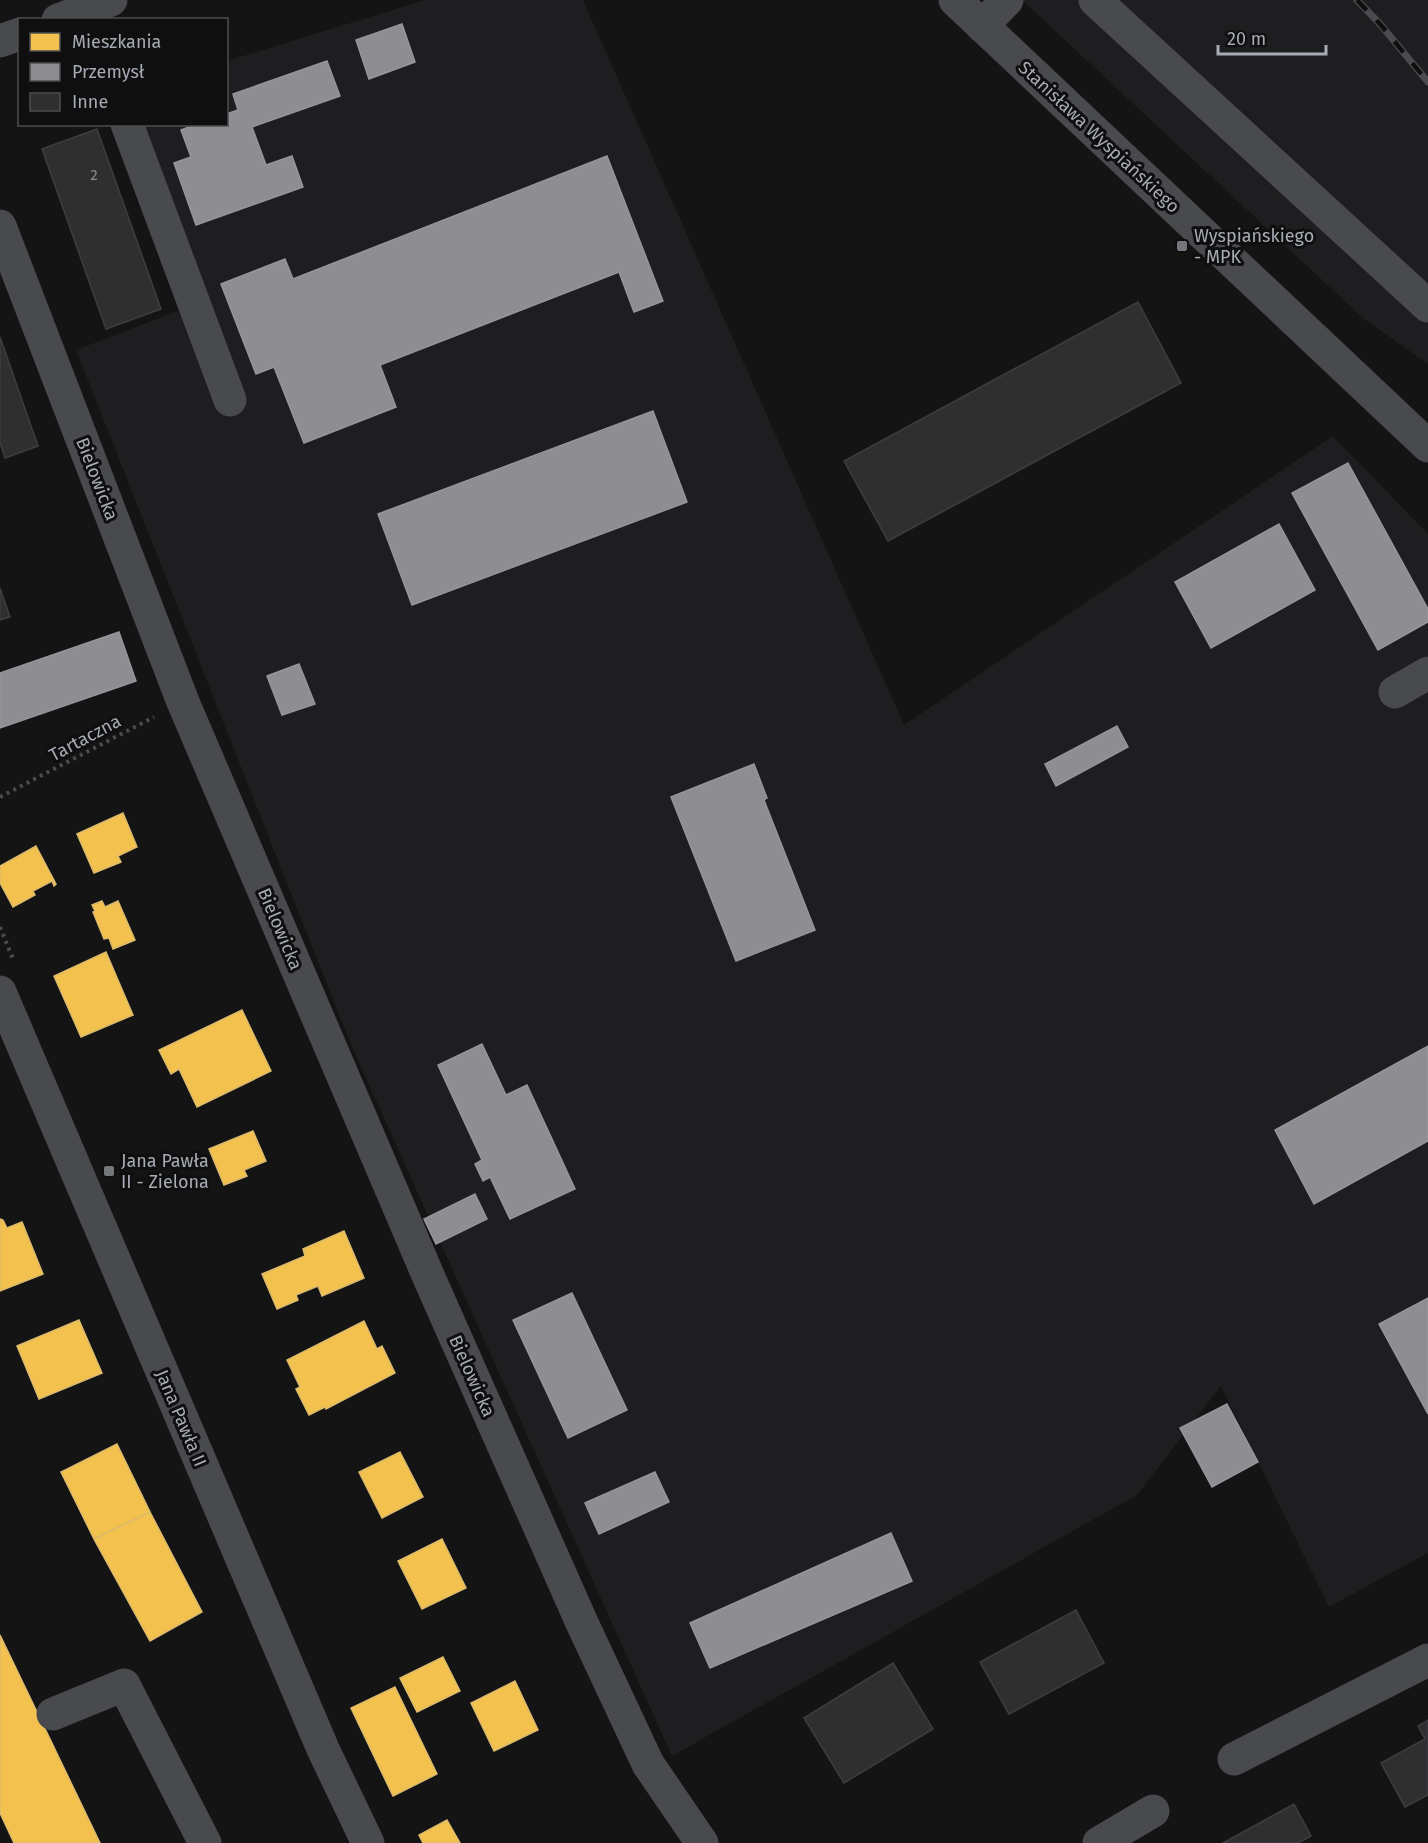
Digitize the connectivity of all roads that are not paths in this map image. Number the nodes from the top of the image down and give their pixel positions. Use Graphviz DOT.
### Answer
graph roads {
  1 [pos="954,0"];
  2 [pos="1007,0"];
  3 [pos="1095,0"];
  4 [pos="982,26"];
  5 [pos="18,35"];
  6 [pos="0,41"];
  7 [pos="128,126"];
  8 [pos="0,226"];
  9 [pos="1428,306"];
  10 [pos="230,400"];
  11 [pos="1428,446"];
  12 [pos="1428,674"];
  13 [pos="1395,692"];
  14 [pos="0,992"];
  15 [pos="1428,1660"];
  16 [pos="53,1714"];
  17 [pos="1234,1759"];
  18 [pos="1153,1811"];
  19 [pos="205,1843"];
  20 [pos="368,1843"];
  21 [pos="702,1843"];
  22 [pos="1100,1843"];
  1 -- 4 [label="street, Stanisława Wyspiańskiego"];
  2 -- 4 [label="street"];
  3 -- 9 [label="street"];
  4 -- 11 [label="street, Stanisława Wyspiańskiego"];
  5 -- 6 [label="street"];
  7 -- 10 [label="street"];
  8 -- 21 [label="street, Bielowicka"];
  12 -- 13 [label="street"];
  14 -- 20 [label="street, Jana Pawła II"];
  15 -- 17 [label="street"];
  16 -- 19 [label="street"];
  18 -- 22 [label="street"];
}
